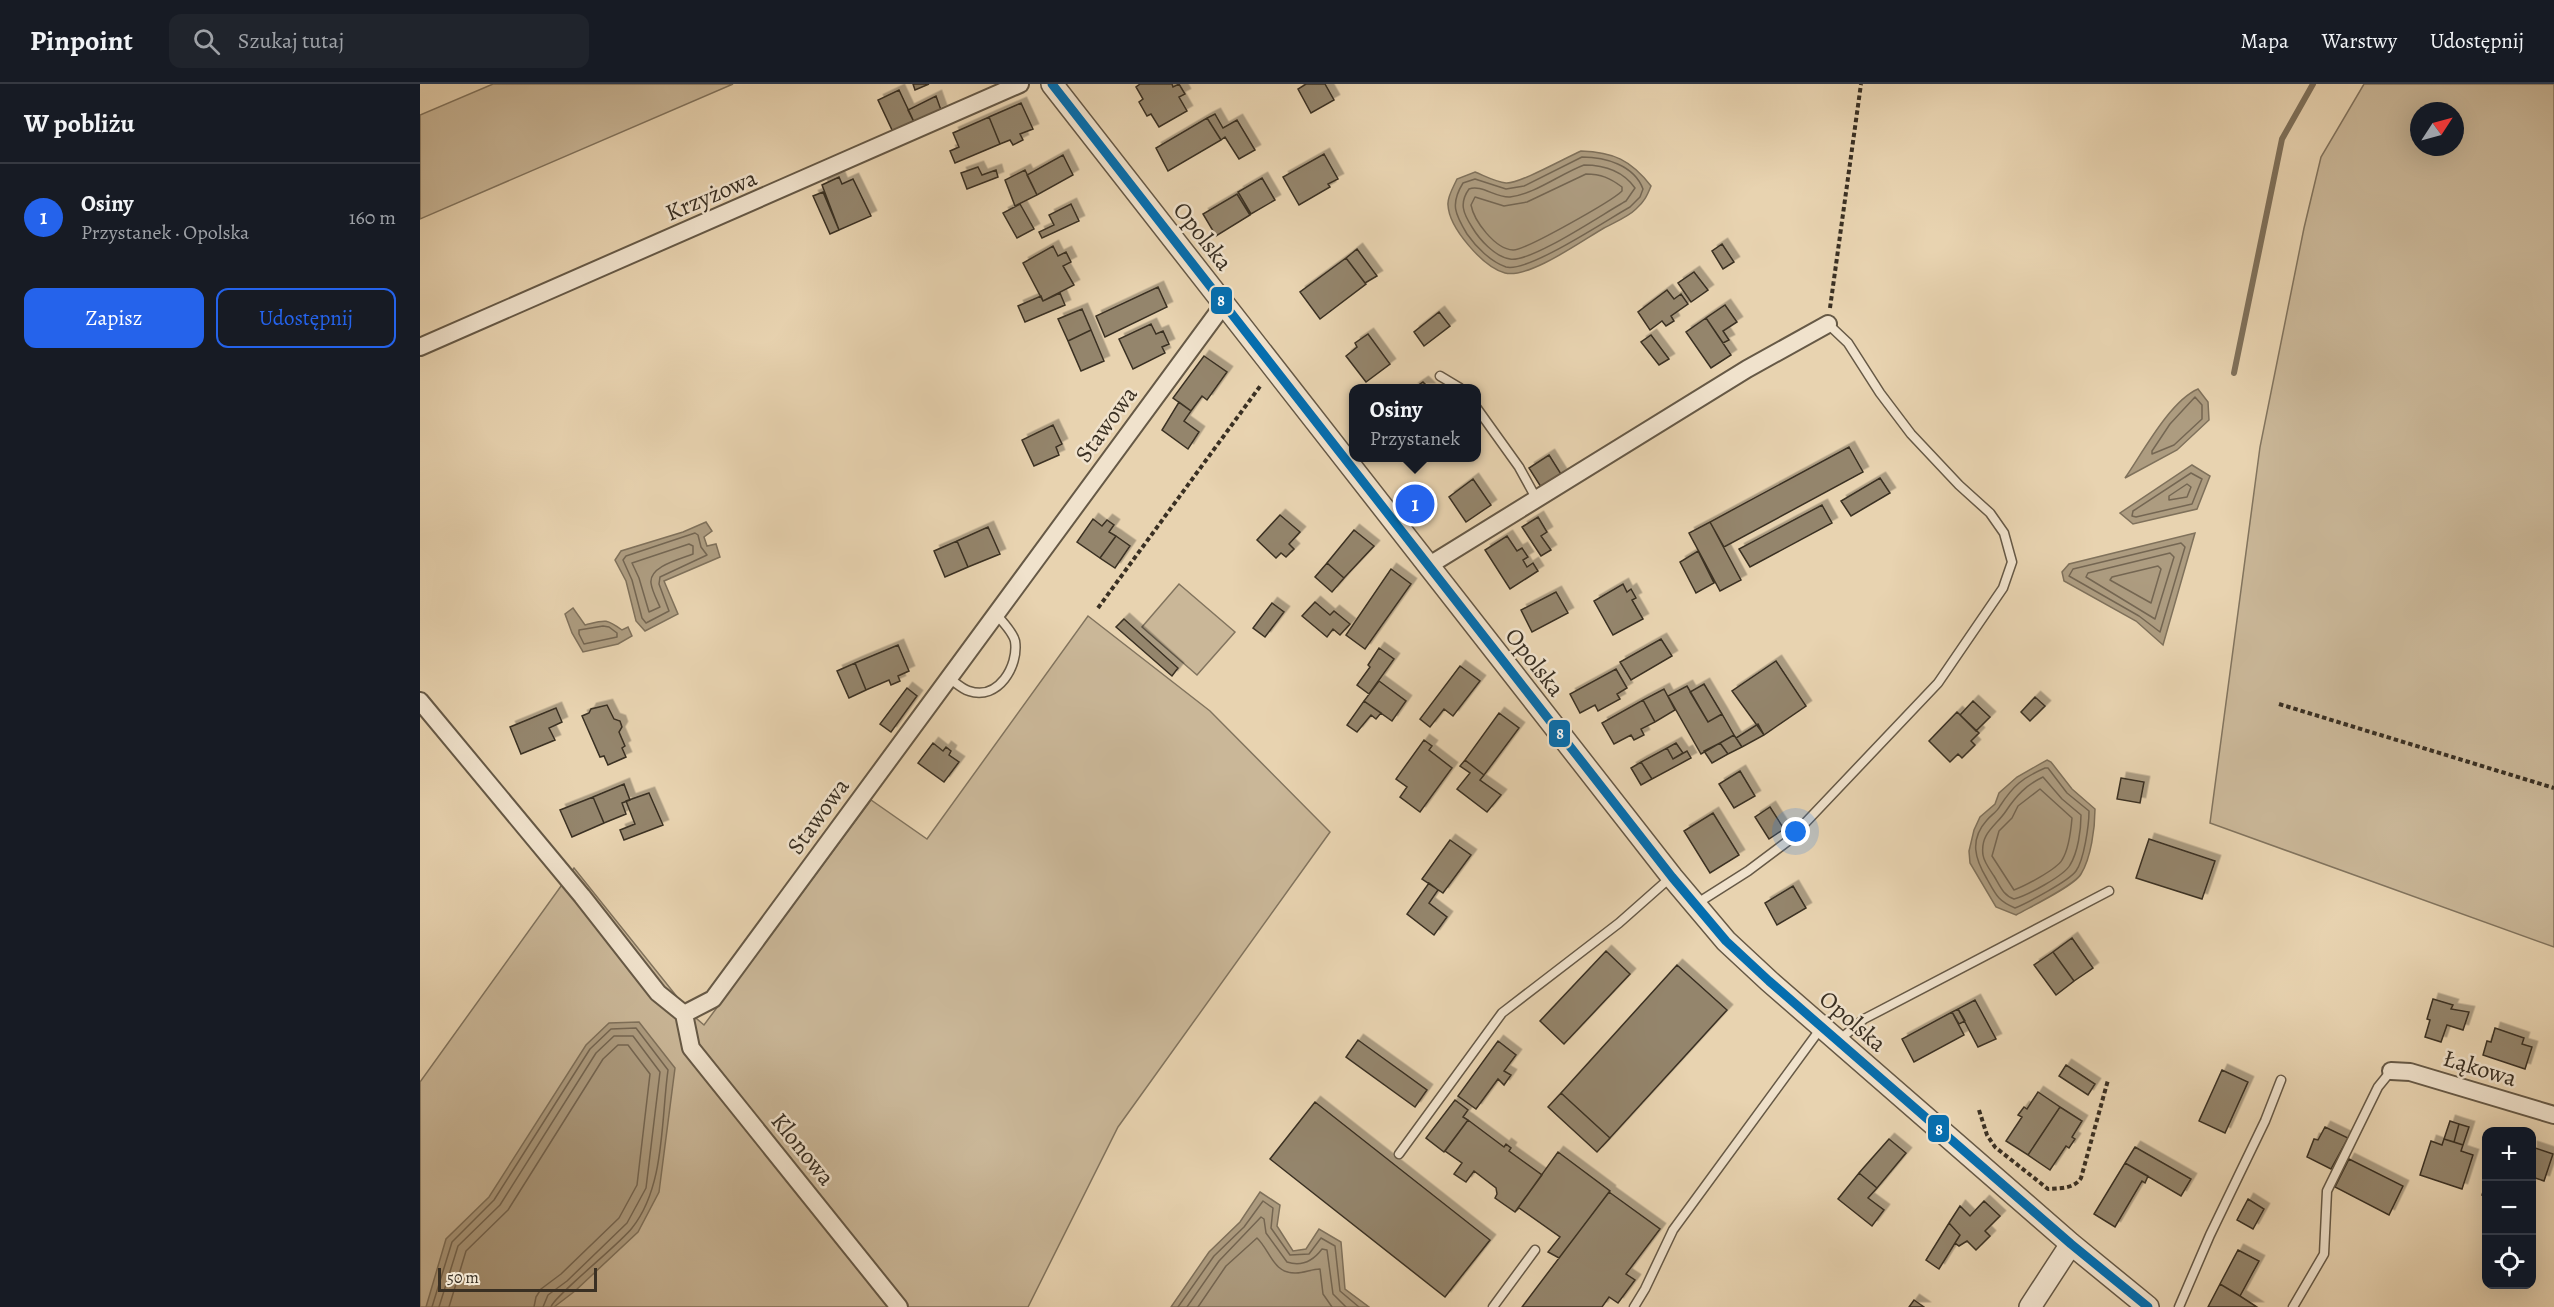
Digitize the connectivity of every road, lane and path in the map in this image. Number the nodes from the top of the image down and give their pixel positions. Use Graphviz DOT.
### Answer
graph roads {
  1 [pos="1020,84"];
  2 [pos="1052,84"];
  3 [pos="1862,84"];
  4 [pos="1224,304"];
  5 [pos="1828,324"];
  6 [pos="420,347"];
  7 [pos="1440,376"];
  8 [pos="1266,379"];
  9 [pos="1453,384"];
  10 [pos="1481,414"];
  11 [pos="1536,498"];
  12 [pos="1428,566"];
  13 [pos="1098,608"];
  14 [pos="996,614"];
  15 [pos="949,678"];
  16 [pos="420,701"];
  17 [pos="2279,704"];
  18 [pos="2554,788"];
  19 [pos="1672,877"];
  20 [pos="2109,891"];
  21 [pos="1695,904"];
  22 [pos="684,1014"];
  23 [pos="1830,1034"];
  24 [pos="2391,1071"];
  25 [pos="2109,1080"];
  26 [pos="2281,1080"];
  27 [pos="1979,1110"];
  28 [pos="2554,1115"];
  29 [pos="1399,1154"];
  30 [pos="2071,1244"];
  31 [pos="1535,1250"];
  32 [pos="899,1307"];
  33 [pos="1493,1307"];
  34 [pos="1634,1307"];
  35 [pos="2030,1307"];
  36 [pos="2148,1307"];
  37 [pos="2179,1307"];
  38 [pos="2294,1307"];
  1 -- 6 [label="street, Krzyżowa"];
  2 -- 4 [label="street, Opolska"];
  3 -- 5 [label="path"];
  4 -- 12 [label="street, Opolska"];
  4 -- 14 [label="street, Stawowa"];
  5 -- 11 [label="street"];
  5 -- 21 [label="lane"];
  7 -- 9 [label="lane"];
  8 -- 13 [label="path"];
  10 -- 11 [label="lane"];
  11 -- 12 [label="street"];
  12 -- 19 [label="street, Opolska"];
  14 -- 15 [label="street, Stawowa"];
  14 -- 15 [label="lane"];
  15 -- 22 [label="street, Stawowa"];
  16 -- 22 [label="street"];
  17 -- 18 [label="path"];
  19 -- 21 [label="street, Opolska"];
  19 -- 29 [label="lane"];
  20 -- 23 [label="lane"];
  21 -- 23 [label="street, Opolska"];
  22 -- 32 [label="street, Klonowa"];
  23 -- 30 [label="street, Opolska"];
  23 -- 34 [label="lane"];
  24 -- 28 [label="street, Łąkowa"];
  24 -- 38 [label="lane"];
  25 -- 27 [label="path"];
  26 -- 37 [label="lane"];
  30 -- 35 [label="street"];
  30 -- 36 [label="street, Opolska"];
  31 -- 33 [label="lane"];
}
